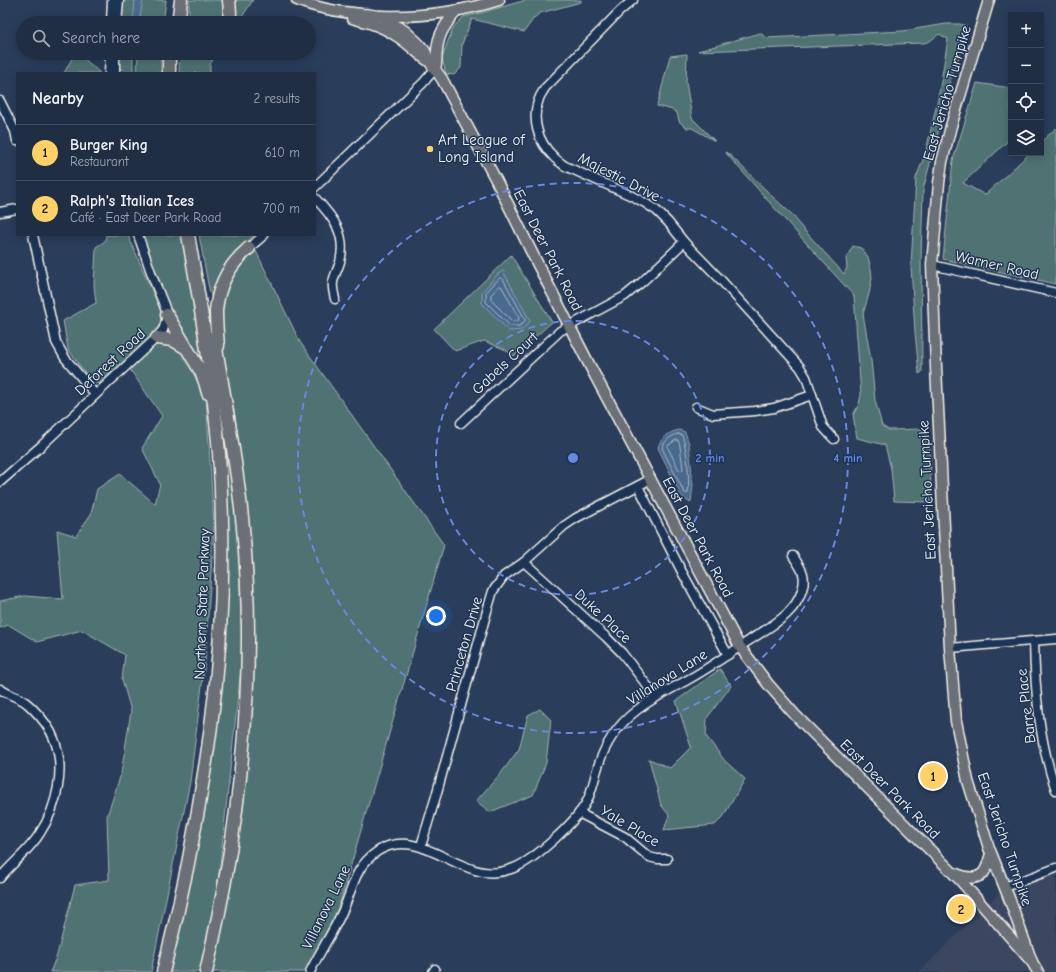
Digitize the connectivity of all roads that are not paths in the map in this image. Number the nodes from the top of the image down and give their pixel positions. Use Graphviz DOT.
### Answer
graph roads {
  1 [pos="112,0"];
  2 [pos="119,0"];
  3 [pos="173,0"];
  4 [pos="182,0"];
  5 [pos="229,0"];
  6 [pos="297,0"];
  7 [pos="632,0"];
  8 [pos="989,0"];
  9 [pos="494,2"];
  10 [pos="324,9"];
  11 [pos="458,10"];
  12 [pos="111,16"];
  13 [pos="118,16"];
  14 [pos="171,16"];
  15 [pos="179,16"];
  16 [pos="183,16"];
  17 [pos="229,16"];
  18 [pos="380,16"];
  19 [pos="442,32"];
  20 [pos="110,60"];
  21 [pos="116,60"];
  22 [pos="169,60"];
  23 [pos="177,60"];
  24 [pos="432,65"];
  25 [pos="109,72"];
  26 [pos="115,72"];
  27 [pos="169,72"];
  28 [pos="177,72"];
  29 [pos="0,101"];
  30 [pos="16,136"];
  31 [pos="316,186"];
  32 [pos="316,199"];
  33 [pos="16,208"];
  34 [pos="0,212"];
  35 [pos="33,236"];
  36 [pos="138,236"];
  37 [pos="188,236"];
  38 [pos="196,236"];
  39 [pos="263,236"];
  40 [pos="684,242"];
  41 [pos="249,248"];
  42 [pos="932,265"];
  43 [pos="1056,293"];
  44 [pos="335,299"];
  45 [pos="167,316"];
  46 [pos="569,326"];
  47 [pos="156,338"];
  48 [pos="186,347"];
  49 [pos="219,363"];
  50 [pos="95,394"];
  51 [pos="812,395"];
  52 [pos="696,407"];
  53 [pos="461,423"];
  54 [pos="834,439"];
  55 [pos="219,455"];
  56 [pos="651,479"];
  57 [pos="0,482"];
  58 [pos="638,486"];
  59 [pos="793,556"];
  60 [pos="524,562"];
  61 [pos="1056,639"];
  62 [pos="1034,641"];
  63 [pos="740,647"];
  64 [pos="950,648"];
  65 [pos="728,656"];
  66 [pos="0,689"];
  67 [pos="656,697"];
  68 [pos="1056,790"];
  69 [pos="580,813"];
  70 [pos="421,846"];
  71 [pos="991,854"];
  72 [pos="667,860"];
  73 [pos="1056,868"];
  74 [pos="951,871"];
  75 [pos="0,878"];
  76 [pos="1005,887"];
  77 [pos="1032,962"];
  78 [pos="163,972"];
  79 [pos="206,972"];
  80 [pos="310,972"];
  81 [pos="1038,972"];
  1 -- 12 [label="street"];
  2 -- 13 [label="street"];
  3 -- 14 [label="highway"];
  4 -- 15 [label="highway"];
  4 -- 16 [label="highway"];
  5 -- 17 [label="highway"];
  6 -- 10 [label="main road"];
  7 -- 40 [label="street, Majestic Drive"];
  8 -- 42 [label="main road, East Jericho Turnpike"];
  9 -- 11 [label="main road"];
  9 -- 19 [label="main road"];
  10 -- 18 [label="main road"];
  10 -- 24 [label="main road, East Deer Park Road"];
  11 -- 18 [label="main road"];
  11 -- 19 [label="main road"];
  18 -- 24 [label="main road, East Deer Park Road"];
  19 -- 24 [label="main road"];
  20 -- 25 [label="street"];
  21 -- 26 [label="street"];
  22 -- 27 [label="highway"];
  23 -- 28 [label="highway"];
  24 -- 31 [label="street"];
  24 -- 46 [label="main road, East Deer Park Road"];
  29 -- 30 [label="street"];
  32 -- 44 [label="street"];
  33 -- 34 [label="street"];
  35 -- 50 [label="street"];
  36 -- 45 [label="street"];
  37 -- 55 [label="highway, Northern State Parkway"];
  38 -- 49 [label="highway"];
  39 -- 41 [label="street"];
  40 -- 46 [label="street, Gabels Court"];
  40 -- 51 [label="street, Majestic Drive"];
  41 -- 49 [label="highway"];
  42 -- 43 [label="street, Warner Road"];
  42 -- 64 [label="main road, East Jericho Turnpike"];
  45 -- 47 [label="street, Deforest Road"];
  45 -- 48 [label="highway"];
  46 -- 53 [label="street, Gabels Court"];
  46 -- 56 [label="main road, East Deer Park Road"];
  47 -- 48 [label="highway"];
  47 -- 50 [label="street, Deforest Road"];
  48 -- 55 [label="highway"];
  49 -- 79 [label="highway"];
  50 -- 57 [label="street, Deforest Road"];
  51 -- 52 [label="street"];
  51 -- 54 [label="street, Majestic Drive"];
  55 -- 78 [label="highway, Northern State Parkway"];
  56 -- 58 [label="street, Princeton Drive"];
  56 -- 63 [label="main road, East Deer Park Road"];
  58 -- 60 [label="street, Princeton Drive"];
  58 -- 65 [label="street"];
  59 -- 63 [label="street, Villanova Lane"];
  60 -- 67 [label="street, Duke Place"];
  60 -- 70 [label="street, Princeton Drive"];
  61 -- 62 [label="street"];
  62 -- 64 [label="street"];
  62 -- 68 [label="street, Barre Place"];
  63 -- 65 [label="street, Villanova Lane"];
  63 -- 74 [label="main road, East Deer Park Road"];
  64 -- 71 [label="main road, East Jericho Turnpike"];
  65 -- 67 [label="street, Villanova Lane"];
  66 -- 75 [label="street"];
  67 -- 69 [label="street, Villanova Lane"];
  69 -- 70 [label="street, Villanova Lane"];
  69 -- 72 [label="street, Yale Place"];
  70 -- 80 [label="street, Villanova Lane"];
  71 -- 74 [label="main road"];
  71 -- 76 [label="main road, East Jericho Turnpike"];
  73 -- 76 [label="street"];
  74 -- 77 [label="main road, East Deer Park Road"];
  76 -- 77 [label="main road, East Jericho Turnpike"];
  77 -- 81 [label="main road, East Jericho Turnpike"];
}
